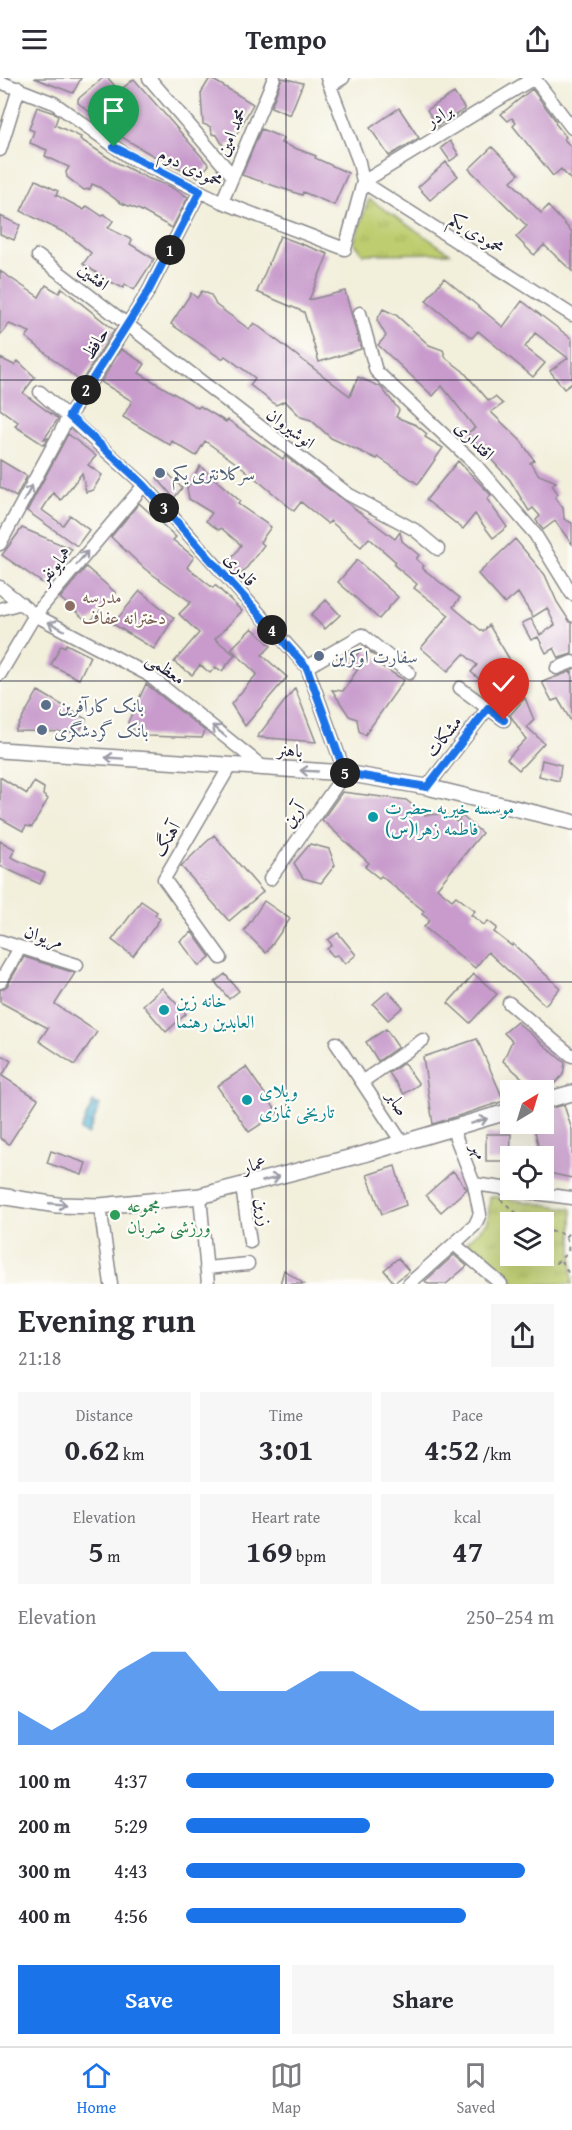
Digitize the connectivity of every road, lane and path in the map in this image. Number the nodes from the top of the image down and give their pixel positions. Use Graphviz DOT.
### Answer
graph roads {
  1 [pos="149,78"];
  2 [pos="274,78"];
  3 [pos="343,78"];
  4 [pos="534,78"];
  5 [pos="0,82"];
  6 [pos="328,82"];
  7 [pos="19,88"];
  8 [pos="572,128"];
  9 [pos="0,150"];
  10 [pos="232,175"];
  11 [pos="363,182"];
  12 [pos="200,191"];
  13 [pos="222,202"];
  14 [pos="38,256"];
  15 [pos="360,313"];
  16 [pos="572,315"];
  17 [pos="128,325"];
  18 [pos="40,393"];
  19 [pos="69,416"];
  20 [pos="144,485"];
  21 [pos="0,544"];
  22 [pos="438,549"];
  23 [pos="0,587"];
  24 [pos="571,591"];
  25 [pos="21,603"];
  26 [pos="0,609"];
  27 [pos="36,615"];
  28 [pos="572,662"];
  29 [pos="307,668"];
  30 [pos="557,668"];
  31 [pos="409,673"];
  32 [pos="0,674"];
  33 [pos="460,688"];
  34 [pos="488,708"];
  35 [pos="504,720"];
  36 [pos="0,750"];
  37 [pos="230,766"];
  38 [pos="264,768"];
  39 [pos="345,773"];
  40 [pos="427,787"];
  41 [pos="572,822"];
  42 [pos="270,879"];
  43 [pos="0,941"];
  44 [pos="20,948"];
  45 [pos="221,958"];
  46 [pos="77,965"];
  47 [pos="0,982"];
  48 [pos="509,1003"];
  49 [pos="423,1040"];
  50 [pos="336,1043"];
  51 [pos="572,1056"];
  52 [pos="363,1081"];
  53 [pos="572,1093"];
  54 [pos="554,1098"];
  55 [pos="500,1114"];
  56 [pos="453,1130"];
  57 [pos="403,1144"];
  58 [pos="480,1185"];
  59 [pos="242,1187"];
  60 [pos="500,1188"];
  61 [pos="554,1195"];
  62 [pos="0,1196"];
  63 [pos="200,1196"];
  64 [pos="572,1198"];
  65 [pos="100,1206"];
  66 [pos="514,1212"];
  67 [pos="572,1230"];
  68 [pos="554,1231"];
  69 [pos="565,1237"];
  70 [pos="250,1242"];
  71 [pos="454,1244"];
  72 [pos="561,1261"];
  73 [pos="554,1262"];
  74 [pos="248,1264"];
  75 [pos="206,1268"];
  76 [pos="572,1279"];
  77 [pos="111,1284"];
  78 [pos="208,1284"];
  79 [pos="409,1284"];
  80 [pos="501,1284"];
  1 -- 10 [label="street"];
  2 -- 10 [label="street, محمد امین"];
  3 -- 6 [label="street"];
  4 -- 8 [label="street, برادر"];
  4 -- 11 [label="street, برادر"];
  5 -- 7 [label="street, محمودی دوم"];
  6 -- 11 [label="street"];
  7 -- 9 [label="street"];
  7 -- 12 [label="street, محمودی دوم"];
  10 -- 13 [label="street, محمد امین"];
  11 -- 13 [label="street, محمودی دوم"];
  11 -- 16 [label="street, محمودی یکم"];
  12 -- 13 [label="street, محمودی دوم"];
  12 -- 17 [label="street, حافظ"];
  14 -- 17 [label="street, افشین"];
  15 -- 24 [label="street, اقتداری"];
  17 -- 19 [label="street, حافظ"];
  17 -- 22 [label="street, انوشیروان"];
  18 -- 19 [label="street, قادری"];
  19 -- 20 [label="street, قادری"];
  21 -- 19 [label="street, حافظ, one-way"];
  27 -- 20 [label="street, همایونفر, one-way"];
  20 -- 29 [label="street, قادری"];
  23 -- 25 [label="street, معظمی"];
  25 -- 26 [label="street"];
  25 -- 27 [label="street, معظمی"];
  27 -- 32 [label="street, همایونفر"];
  38 -- 27 [label="street, معظمی, one-way"];
  28 -- 30 [label="street"];
  29 -- 31 [label="street"];
  29 -- 39 [label="street, قادری"];
  33 -- 34 [label="street, مشکات"];
  34 -- 35 [label="street, مشکات"];
  34 -- 40 [label="street, مشکات"];
  37 -- 36 [label="main road, باهنر, one-way"];
  37 -- 38 [label="main road, باهنر"];
  37 -- 45 [label="street, آهنگ"];
  39 -- 38 [label="main road, باهنر, one-way"];
  39 -- 40 [label="main road, باهنر"];
  39 -- 42 [label="street, آرین"];
  40 -- 41 [label="main road, باهنر"];
  43 -- 44 [label="street, مریوان"];
  44 -- 46 [label="street, مریوان"];
  44 -- 47 [label="street"];
  48 -- 51 [label="street"];
  49 -- 52 [label="street, صابر"];
  50 -- 52 [label="street, صابر"];
  52 -- 57 [label="street, صابر"];
  53 -- 54 [label="main road"];
  56 -- 55 [label="main road, عمار, one-way"];
  56 -- 57 [label="main road, عمار"];
  56 -- 58 [label="street, مهر"];
  59 -- 57 [label="main road, عمار, one-way"];
  58 -- 60 [label="street, مهر"];
  58 -- 66 [label="path"];
  58 -- 71 [label="street"];
  59 -- 63 [label="main road, عمار"];
  59 -- 70 [label="street, زرین"];
  61 -- 64 [label="street, مهر"];
  62 -- 65 [label="main road, عمار, one-way"];
  63 -- 65 [label="main road, عمار"];
  63 -- 75 [label="street"];
  65 -- 77 [label="street"];
  67 -- 69 [label="path"];
  68 -- 69 [label="path"];
  69 -- 72 [label="path"];
  71 -- 79 [label="street"];
  71 -- 80 [label="street"];
  72 -- 73 [label="path"];
  72 -- 76 [label="path"];
  74 -- 75 [label="street"];
  75 -- 78 [label="street"];
}
